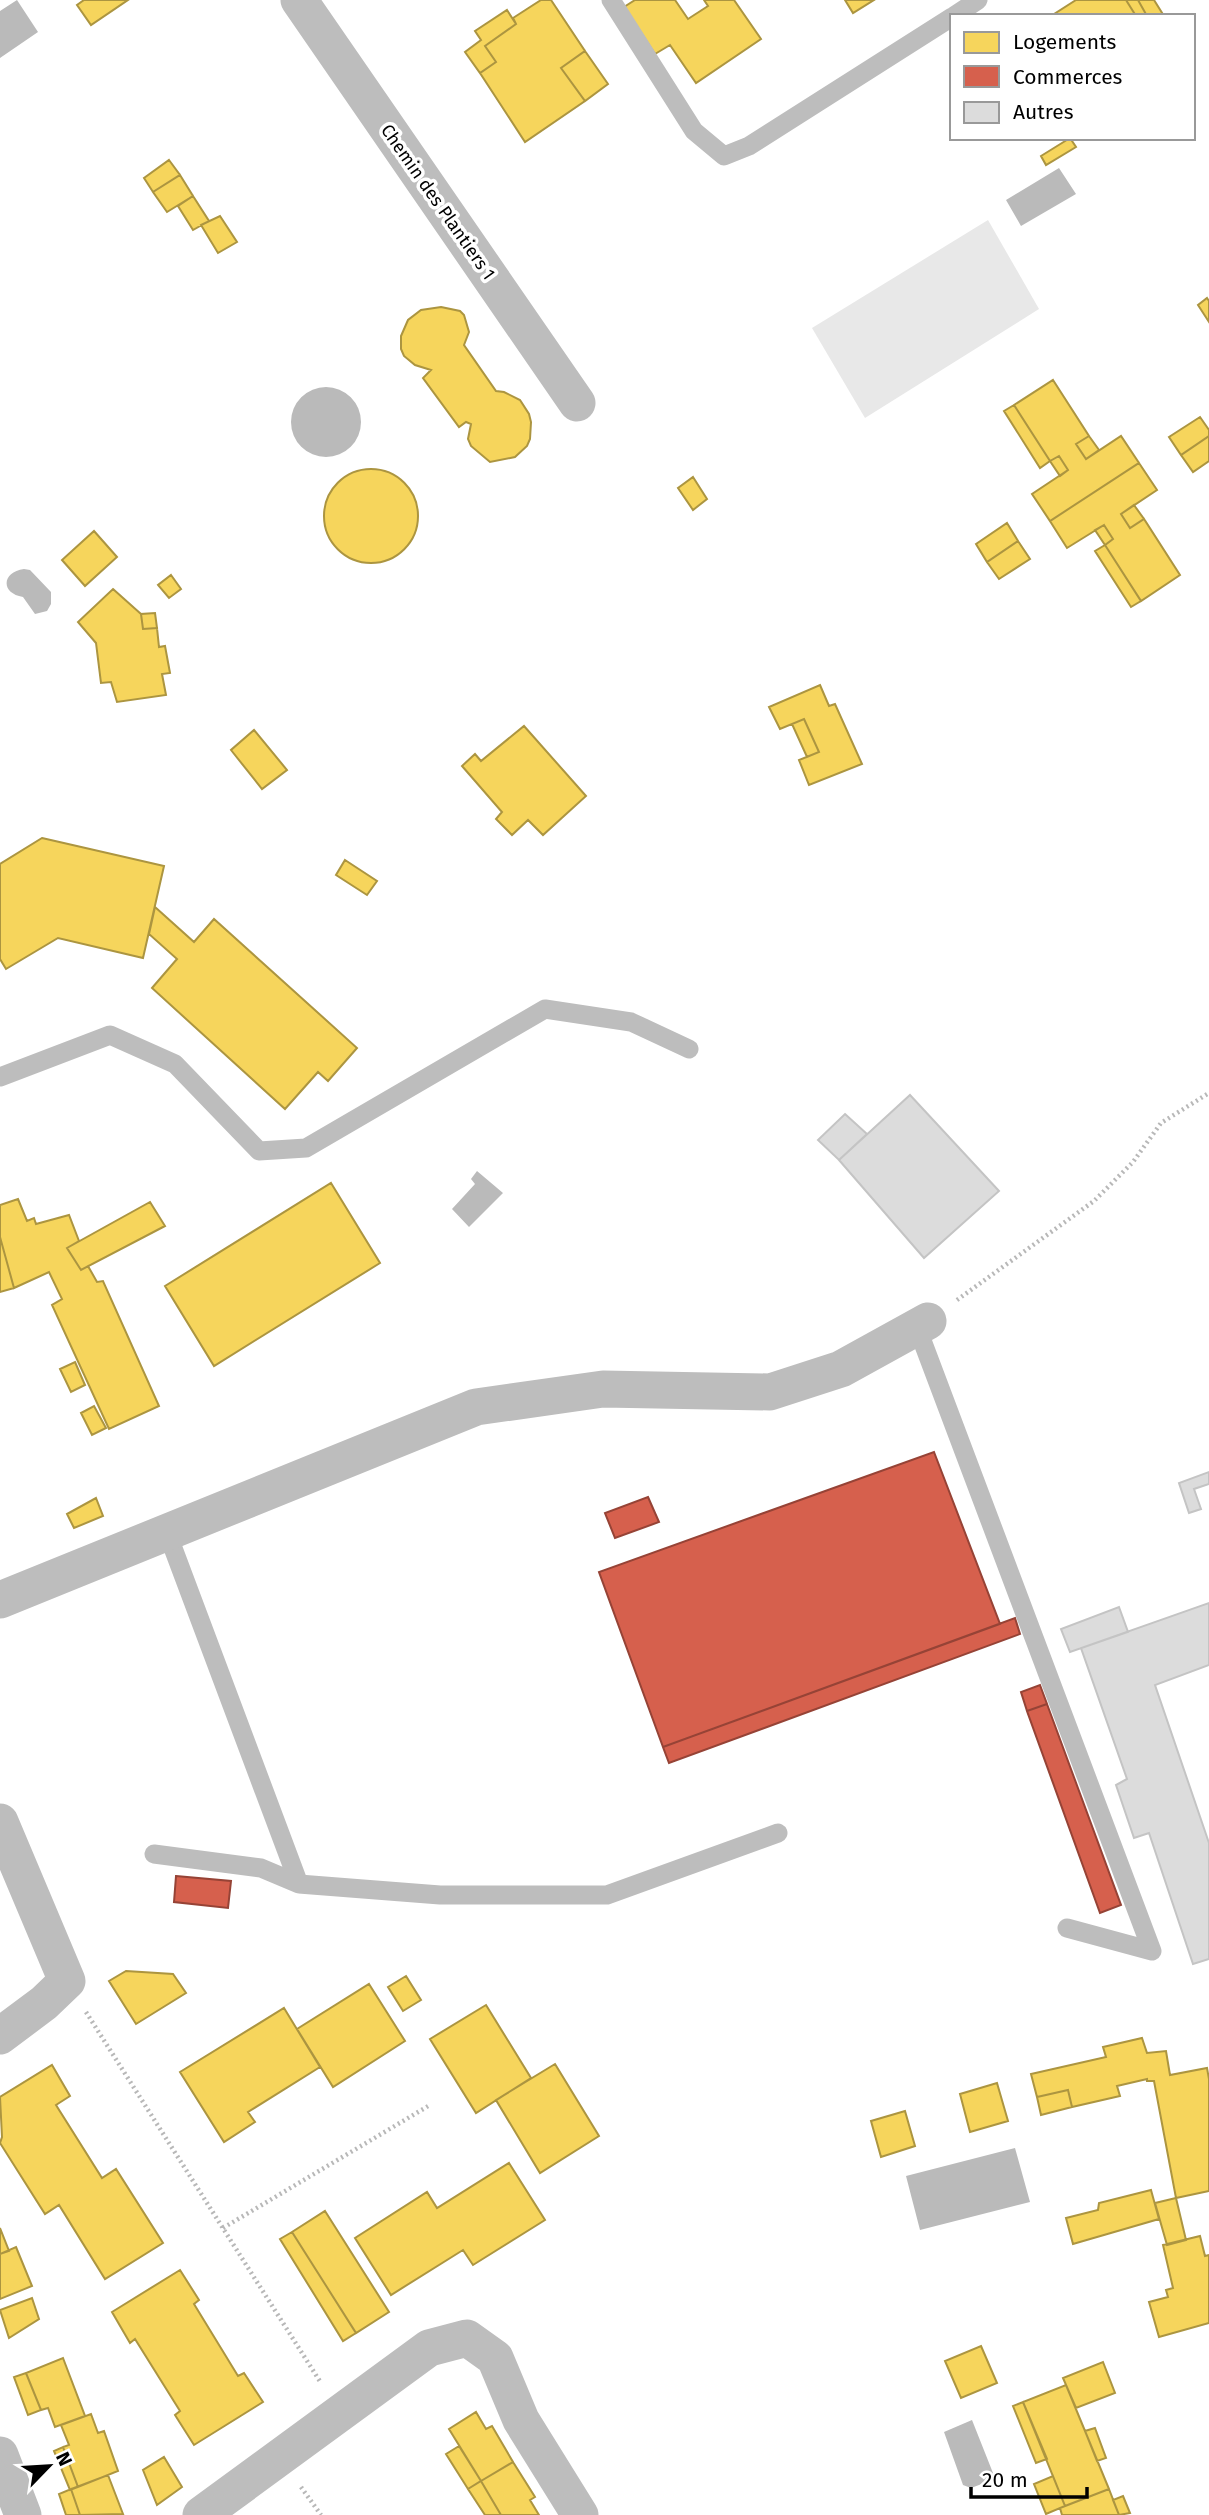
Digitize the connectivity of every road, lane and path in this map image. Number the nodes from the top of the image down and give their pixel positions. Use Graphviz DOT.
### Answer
graph roads {
  1 [pos="299,0"];
  2 [pos="611,0"];
  3 [pos="978,0"];
  4 [pos="956,14"];
  5 [pos="950,18"];
  6 [pos="577,403"];
  7 [pos="689,1049"];
  8 [pos="0,1077"];
  9 [pos="1209,1093"];
  10 [pos="923,1324"];
  11 [pos="167,1532"];
  12 [pos="0,1600"];
  13 [pos="0,1822"];
  14 [pos="778,1833"];
  15 [pos="154,1854"];
  16 [pos="299,1884"];
  17 [pos="1067,1928"];
  18 [pos="67,1982"];
  19 [pos="0,2036"];
  20 [pos="430,2105"];
  21 [pos="223,2228"];
  22 [pos="340,2414"];
  23 [pos="0,2455"];
  24 [pos="23,2515"];
  25 [pos="201,2515"];
  26 [pos="580,2515"];
  1 -- 6 [label="street, Chemin des Plantiers 1"];
  2 -- 5 [label="lane"];
  3 -- 4 [label="lane"];
  7 -- 8 [label="lane"];
  9 -- 10 [label="path"];
  10 -- 11 [label="street"];
  10 -- 17 [label="lane"];
  11 -- 12 [label="street"];
  11 -- 16 [label="lane"];
  13 -- 18 [label="street"];
  14 -- 16 [label="lane"];
  15 -- 16 [label="lane"];
  18 -- 19 [label="street"];
  18 -- 21 [label="path"];
  20 -- 21 [label="path"];
  21 -- 22 [label="path"];
  22 -- 25 [label="street"];
  22 -- 26 [label="street"];
  23 -- 24 [label="street"];
}
